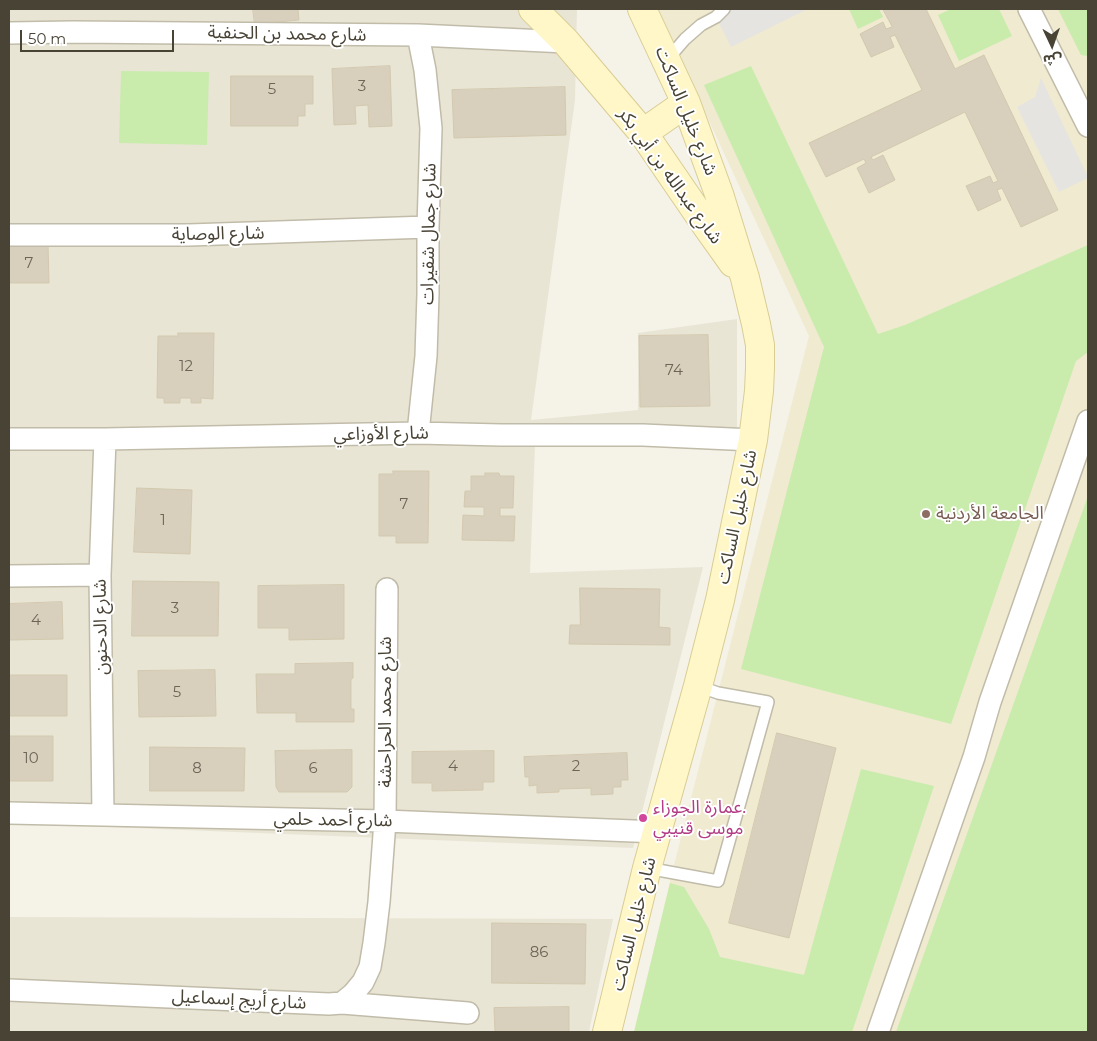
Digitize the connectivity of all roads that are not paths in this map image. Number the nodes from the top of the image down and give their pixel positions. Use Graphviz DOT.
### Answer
graph roads {
  1 [pos="533,9"];
  2 [pos="642,9"];
  3 [pos="724,9"];
  4 [pos="1029,9"];
  5 [pos="9,33"];
  6 [pos="418,35"];
  7 [pos="566,42"];
  8 [pos="666,61"];
  9 [pos="686,103"];
  10 [pos="1087,122"];
  11 [pos="643,133"];
  12 [pos="428,227"];
  13 [pos="9,236"];
  14 [pos="745,278"];
  15 [pos="1088,421"];
  16 [pos="418,433"];
  17 [pos="105,438"];
  18 [pos="9,439"];
  19 [pos="753,440"];
  20 [pos="100,575"];
  21 [pos="9,576"];
  22 [pos="387,589"];
  23 [pos="698,686"];
  24 [pos="9,813"];
  25 [pos="103,815"];
  26 [pos="385,821"];
  27 [pos="658,832"];
  28 [pos="647,868"];
  29 [pos="9,990"];
  30 [pos="342,1003"];
  31 [pos="468,1013"];
  32 [pos="607,1032"];
  33 [pos="878,1032"];
  1 -- 7 [label="street, شارع عبدالله بن أبي بكر"];
  2 -- 8 [label="street, شارع خليل الساكت"];
  3 -- 8 [label="lane"];
  4 -- 10 [label="street"];
  5 -- 6 [label="street, شارع محمد بن الحنفية"];
  6 -- 7 [label="street, شارع محمد بن الحنفية"];
  6 -- 12 [label="street, شارع جمال شقيرات"];
  7 -- 11 [label="street, شارع عبدالله بن أبي بكر"];
  8 -- 9 [label="street, شارع خليل الساكت"];
  9 -- 11 [label="street"];
  9 -- 14 [label="street, شارع خليل الساكت"];
  11 -- 14 [label="street, شارع عبدالله بن أبي بكر"];
  12 -- 13 [label="street, شارع الوصاية"];
  12 -- 16 [label="street, شارع جمال شقيرات"];
  14 -- 19 [label="street, شارع خليل الساكت"];
  15 -- 33 [label="street"];
  16 -- 17 [label="street, شارع الأوزاعي"];
  16 -- 19 [label="street, شارع الأوزاعي"];
  17 -- 18 [label="street, شارع الأوزاعي"];
  17 -- 20 [label="street, شارع الدحنون"];
  19 -- 23 [label="street, شارع خليل الساكت"];
  20 -- 21 [label="street"];
  20 -- 25 [label="street, شارع الدحنون"];
  22 -- 26 [label="street, شارع محمد الحراحشة"];
  23 -- 27 [label="street, شارع خليل الساكت"];
  23 -- 28 [label="lane"];
  24 -- 25 [label="street, شارع أحمد حلمي"];
  25 -- 26 [label="street, شارع أحمد حلمي"];
  26 -- 27 [label="street, شارع أحمد حلمي"];
  26 -- 30 [label="street, شارع محمد الحراحشة"];
  27 -- 28 [label="street, شارع خليل الساكت"];
  28 -- 32 [label="street, شارع خليل الساكت"];
  29 -- 30 [label="street, شارع أريج إسماعيل"];
  30 -- 31 [label="street, شارع أريج إسماعيل"];
}
